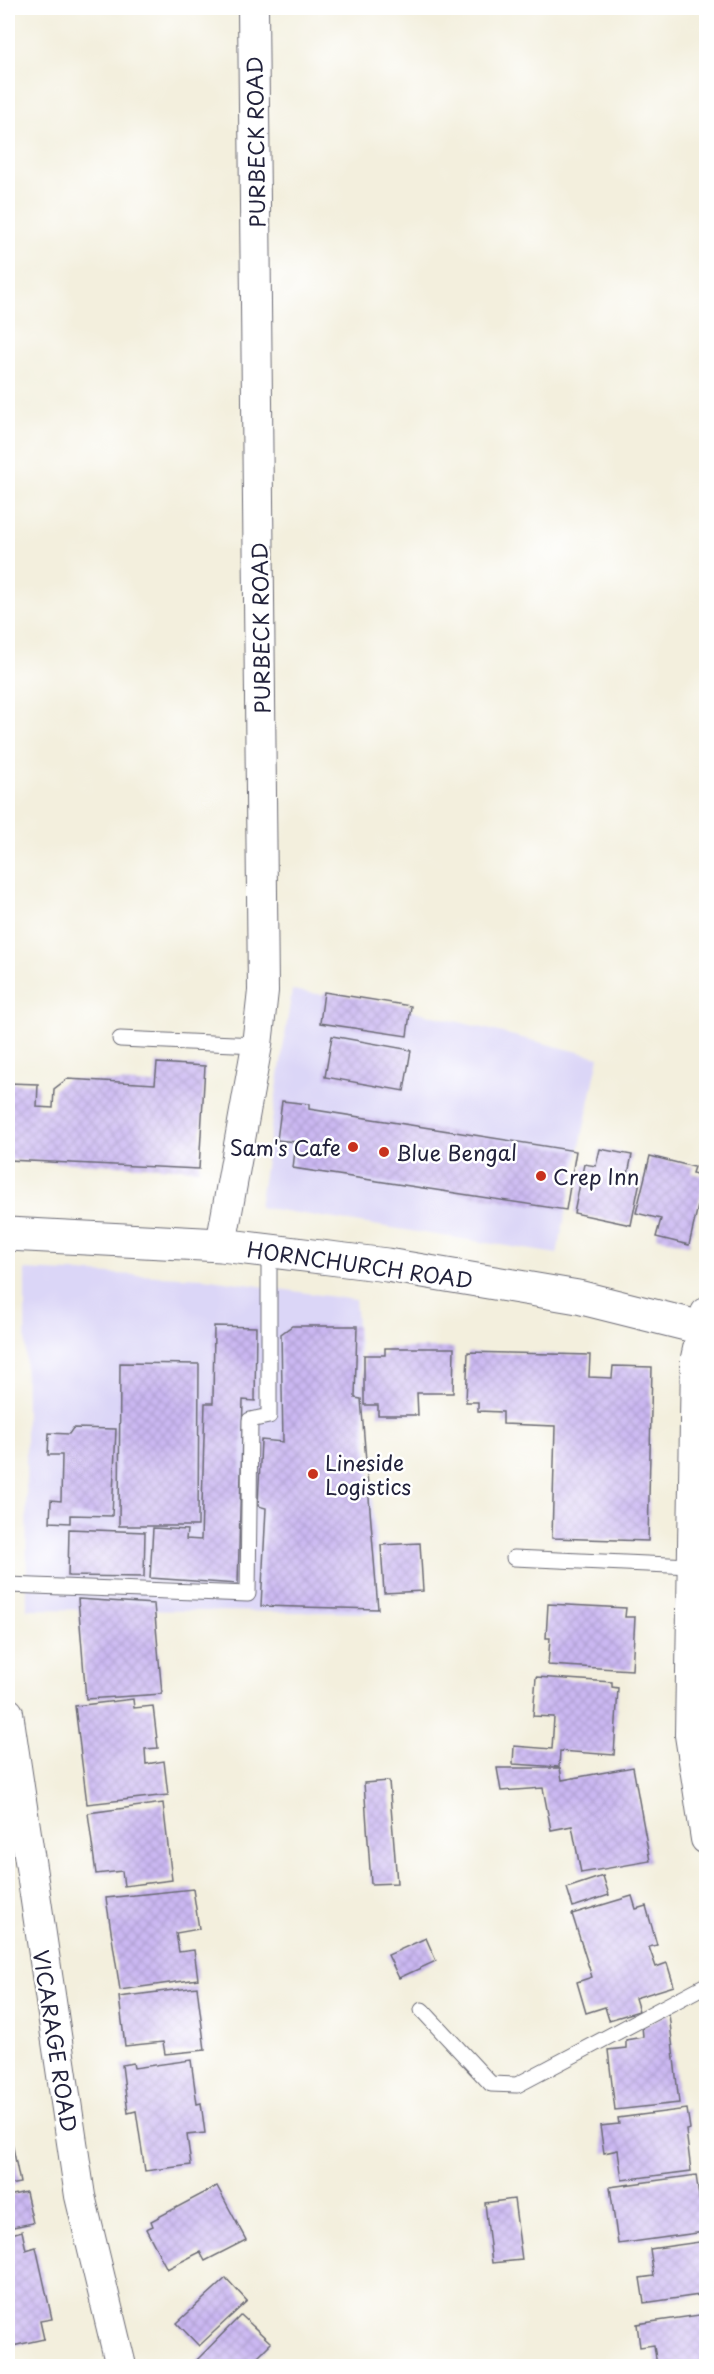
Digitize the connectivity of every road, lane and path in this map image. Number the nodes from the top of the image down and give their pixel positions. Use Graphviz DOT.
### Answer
graph roads {
  1 [pos="253,8"];
  2 [pos="120,1039"];
  3 [pos="257,1045"];
  4 [pos="8,1234"];
  5 [pos="221,1245"];
  6 [pos="269,1250"];
  7 [pos="705,1324"];
  8 [pos="513,1558"];
  9 [pos="691,1566"];
  10 [pos="8,1585"];
  11 [pos="8,1713"];
  12 [pos="706,1839"];
  13 [pos="706,1985"];
  14 [pos="422,2010"];
  15 [pos="121,2367"];
  1 -- 3 [label="street, PURBECK ROAD"];
  2 -- 3 [label="lane"];
  3 -- 5 [label="street, PURBECK ROAD"];
  4 -- 5 [label="main road, HORNCHURCH ROAD"];
  5 -- 6 [label="main road, HORNCHURCH ROAD"];
  6 -- 7 [label="main road, HORNCHURCH ROAD"];
  6 -- 10 [label="lane"];
  7 -- 9 [label="street"];
  8 -- 9 [label="lane"];
  9 -- 12 [label="street"];
  11 -- 15 [label="street, VICARAGE ROAD"];
  13 -- 14 [label="lane"];
}
